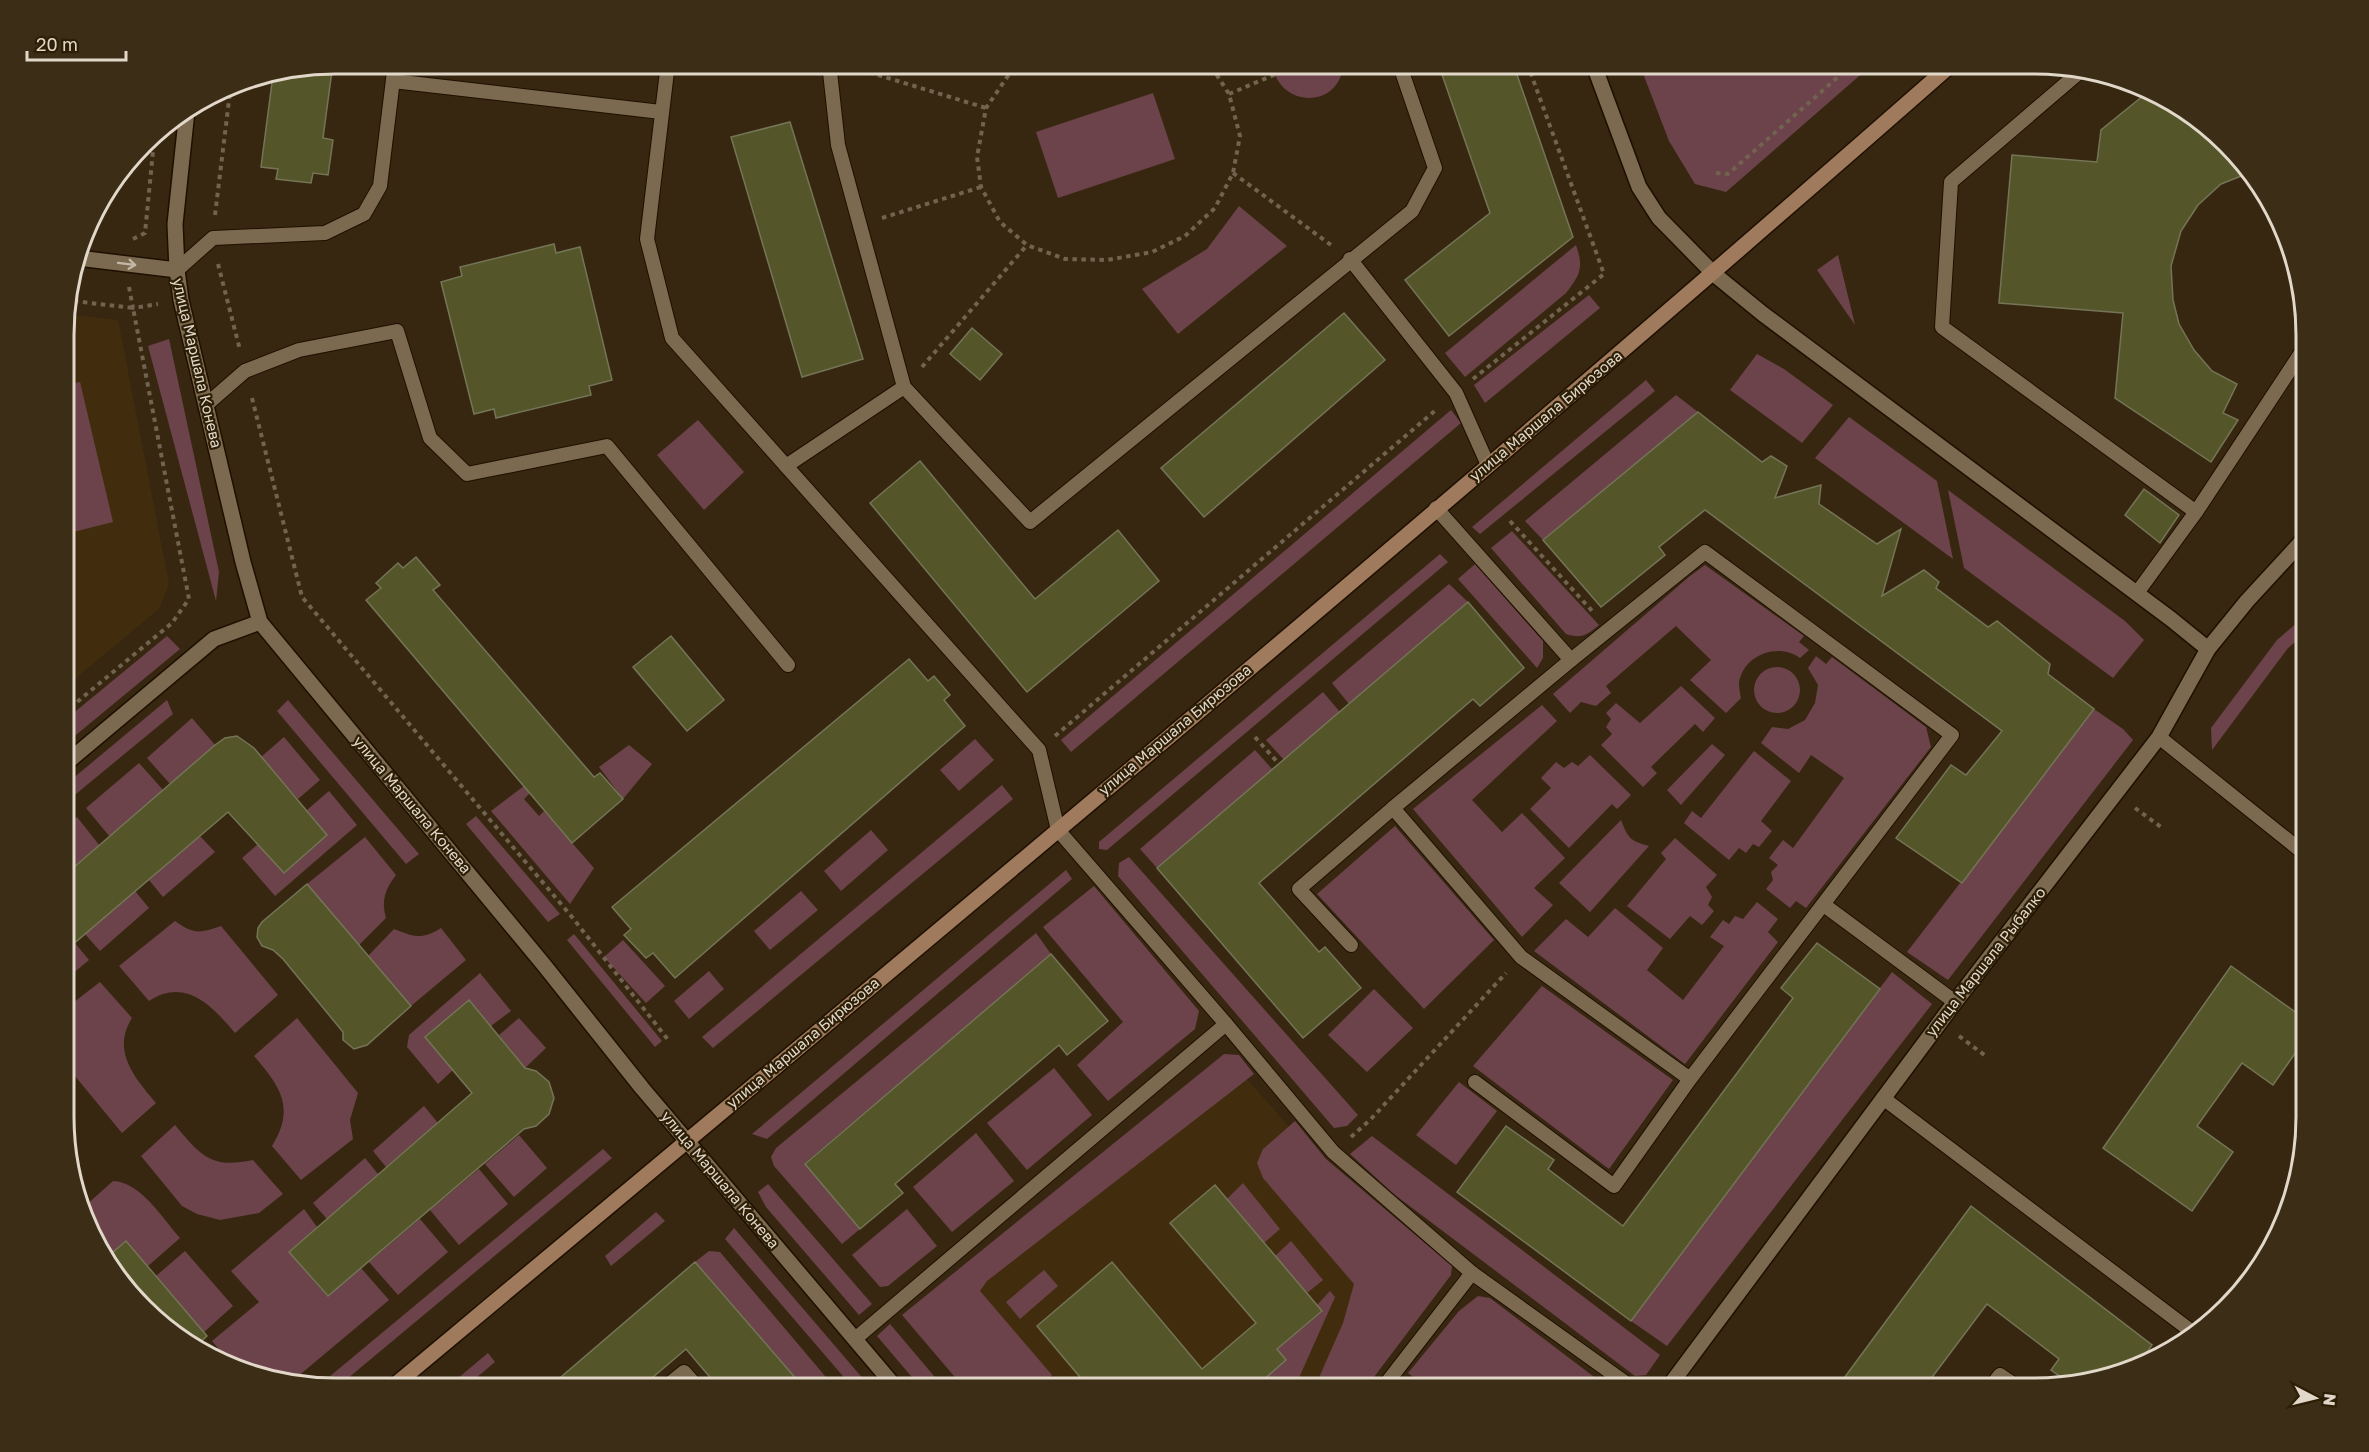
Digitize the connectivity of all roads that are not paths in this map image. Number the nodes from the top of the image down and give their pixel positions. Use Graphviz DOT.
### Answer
graph roads {
  1 [pos="394,74"];
  2 [pos="666,74"];
  3 [pos="830,74"];
  4 [pos="1403,74"];
  5 [pos="1597,74"];
  6 [pos="1940,74"];
  7 [pos="2074,77"];
  8 [pos="393,81"];
  9 [pos="661,112"];
  10 [pos="186,119"];
  11 [pos="85,259"];
  12 [pos="1350,259"];
  13 [pos="177,270"];
  14 [pos="1713,274"];
  15 [pos="2296,361"];
  16 [pos="904,387"];
  17 [pos="206,405"];
  18 [pos="1488,465"];
  19 [pos="786,466"];
  20 [pos="1437,508"];
  21 [pos="2196,512"];
  22 [pos="2296,548"];
  23 [pos="2137,593"];
  24 [pos="260,622"];
  25 [pos="2208,649"];
  26 [pos="1571,660"];
  27 [pos="788,665"];
  28 [pos="2159,736"];
  29 [pos="74,756"];
  30 [pos="1393,808"];
  31 [pos="1058,830"];
  32 [pos="2296,847"];
  33 [pos="1824,905"];
  34 [pos="1351,945"];
  35 [pos="1955,1002"];
  36 [pos="1226,1024"];
  37 [pos="1690,1079"];
  38 [pos="1475,1082"];
  39 [pos="1883,1098"];
  40 [pos="686,1141"];
  41 [pos="1472,1273"];
  42 [pos="2188,1329"];
  43 [pos="855,1339"];
  44 [pos="403,1378"];
  45 [pos="677,1378"];
  46 [pos="689,1378"];
  47 [pos="886,1378"];
  48 [pos="1391,1378"];
  49 [pos="1619,1378"];
  50 [pos="1675,1378"];
  1 -- 8 [label="lane"];
  2 -- 9 [label="lane"];
  3 -- 16 [label="lane"];
  4 -- 12 [label="lane"];
  5 -- 14 [label="street"];
  6 -- 14 [label="main road, улица Маршала Бирюзова"];
  7 -- 21 [label="lane"];
  8 -- 9 [label="lane"];
  8 -- 13 [label="lane"];
  9 -- 19 [label="lane"];
  10 -- 13 [label="street, улица Маршала Конева"];
  11 -- 13 [label="street, one-way"];
  12 -- 16 [label="lane"];
  12 -- 18 [label="lane"];
  13 -- 17 [label="street, улица Маршала Конева"];
  14 -- 18 [label="main road, улица Маршала Бирюзова"];
  14 -- 23 [label="street"];
  15 -- 21 [label="lane"];
  16 -- 19 [label="lane"];
  17 -- 24 [label="street, улица Маршала Конева"];
  17 -- 27 [label="lane"];
  18 -- 20 [label="main road, улица Маршала Бирюзова"];
  19 -- 31 [label="lane"];
  20 -- 26 [label="lane"];
  20 -- 31 [label="main road, улица Маршала Бирюзова"];
  21 -- 23 [label="lane"];
  22 -- 25 [label="street, улица Маршала Рыбалко"];
  23 -- 25 [label="street"];
  24 -- 29 [label="street"];
  24 -- 40 [label="street, улица Маршала Конева"];
  25 -- 28 [label="street, улица Маршала Рыбалко"];
  26 -- 30 [label="lane"];
  26 -- 33 [label="lane"];
  28 -- 32 [label="lane"];
  28 -- 35 [label="street, улица Маршала Рыбалко"];
  30 -- 34 [label="lane"];
  30 -- 37 [label="lane"];
  31 -- 36 [label="lane"];
  31 -- 40 [label="main road, улица Маршала Бирюзова"];
  33 -- 35 [label="lane"];
  33 -- 37 [label="lane"];
  35 -- 39 [label="street, улица Маршала Рыбалко"];
  36 -- 41 [label="lane"];
  36 -- 43 [label="lane"];
  37 -- 38 [label="lane"];
  39 -- 42 [label="lane"];
  39 -- 50 [label="street, улица Маршала Рыбалко"];
  40 -- 43 [label="street, улица Маршала Конева"];
  40 -- 44 [label="main road, улица Маршала Бирюзова"];
  41 -- 48 [label="lane"];
  41 -- 49 [label="lane"];
  43 -- 47 [label="street, улица Маршала Конева"];
  45 -- 46 [label="lane"];
}
